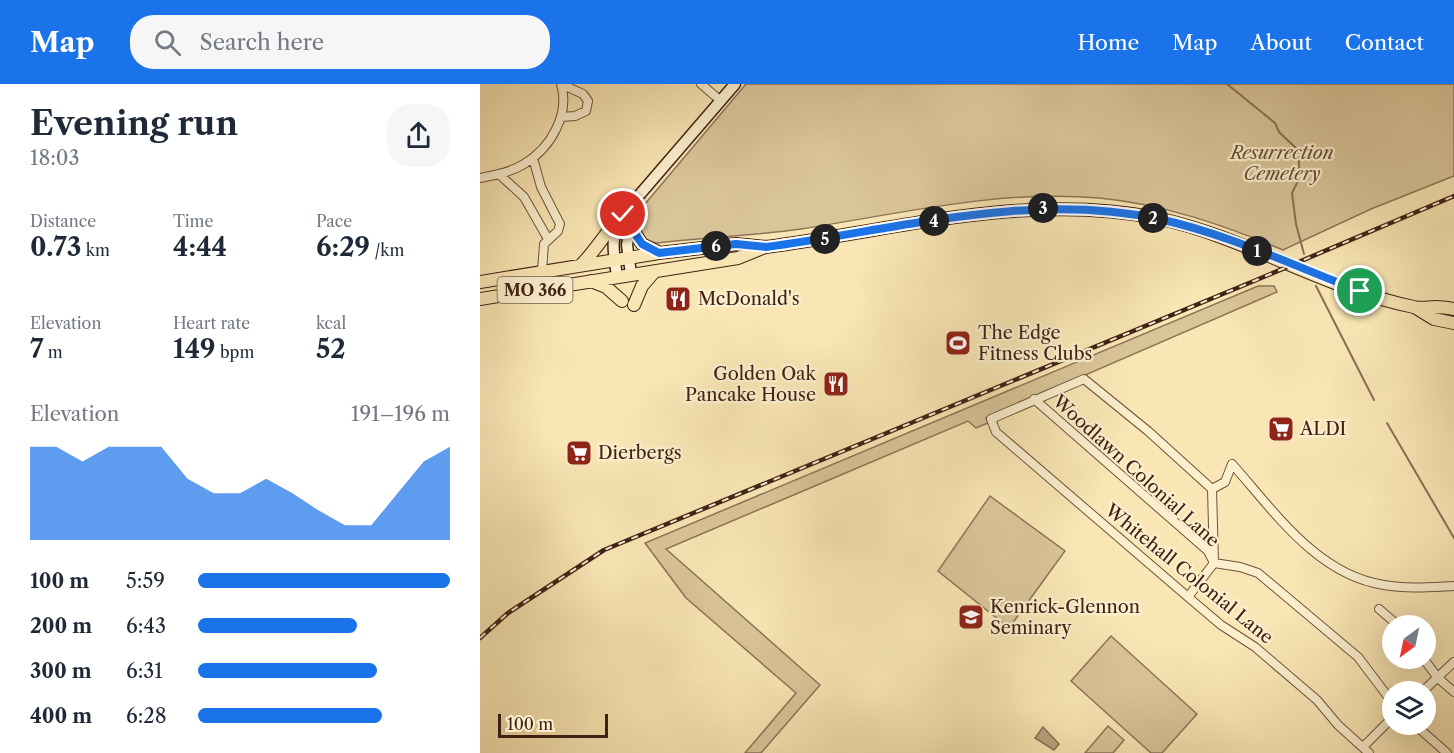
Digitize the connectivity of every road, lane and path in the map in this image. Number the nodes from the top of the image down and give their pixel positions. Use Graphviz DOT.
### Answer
graph roads {
  1 [pos="561,84"];
  2 [pos="701,84"];
  3 [pos="735,84"];
  4 [pos="721,101"];
  5 [pos="561,117"];
  6 [pos="533,158"];
  7 [pos="500,175"];
  8 [pos="480,178"];
  9 [pos="634,200"];
  10 [pos="623,214"];
  11 [pos="630,226"];
  12 [pos="548,238"];
  13 [pos="766,247"];
  14 [pos="659,253"];
  15 [pos="628,257"];
  16 [pos="614,260"];
  17 [pos="581,265"];
  18 [pos="542,271"];
  19 [pos="654,272"];
  20 [pos="631,274"];
  21 [pos="617,276"];
  22 [pos="590,281"];
  23 [pos="480,282"];
  24 [pos="480,299"];
  25 [pos="1416,308"];
  26 [pos="1454,309"];
  27 [pos="1454,323"];
  28 [pos="1034,399"];
  29 [pos="991,419"];
  30 [pos="1212,489"];
  31 [pos="1215,563"];
  32 [pos="1454,586"];
  33 [pos="1188,597"];
  34 [pos="1378,609"];
  35 [pos="1385,615"];
  36 [pos="1454,662"];
  37 [pos="1432,669"];
  38 [pos="1438,678"];
  39 [pos="1435,681"];
  40 [pos="1382,689"];
  41 [pos="1454,692"];
  42 [pos="1382,730"];
  43 [pos="1427,735"];
  44 [pos="1366,750"];
  45 [pos="1447,753"];
  1 -- 5 [label="street"];
  1 -- 5 [label="street"];
  2 -- 4 [label="street"];
  3 -- 4 [label="main road"];
  4 -- 9 [label="main road"];
  5 -- 6 [label="street"];
  6 -- 7 [label="street"];
  6 -- 12 [label="street"];
  7 -- 8 [label="street"];
  7 -- 12 [label="street"];
  9 -- 10 [label="main road"];
  9 -- 11 [label="main road"];
  10 -- 16 [label="main road"];
  10 -- 17 [label="main road"];
  11 -- 14 [label="main road"];
  11 -- 15 [label="main road"];
  12 -- 18 [label="street"];
  13 -- 14 [label="main road, MO 366"];
  13 -- 19 [label="main road, MO 366"];
  13 -- 25 [label="main road, MO 366"];
  14 -- 15 [label="main road, MO 366"];
  15 -- 16 [label="main road, MO 366"];
  15 -- 20 [label="main road"];
  16 -- 17 [label="main road, MO 366"];
  16 -- 21 [label="main road"];
  17 -- 18 [label="main road, MO 366"];
  18 -- 23 [label="main road, MO 366"];
  19 -- 20 [label="main road, MO 366"];
  19 -- 22 [label="main road"];
  20 -- 21 [label="main road, MO 366"];
  21 -- 22 [label="main road, MO 366"];
  22 -- 24 [label="main road, MO 366"];
  25 -- 26 [label="main road, MO 366"];
  25 -- 27 [label="main road, MO 366"];
  28 -- 29 [label="street, Woodlawn Colonial Lane"];
  28 -- 30 [label="street"];
  28 -- 31 [label="street, Woodlawn Colonial Lane"];
  29 -- 33 [label="street, Whitehall Colonial Lane"];
  30 -- 31 [label="street"];
  30 -- 32 [label="street"];
  31 -- 33 [label="street"];
  31 -- 40 [label="street, Woodlawn Colonial Lane"];
  33 -- 44 [label="street, Whitehall Colonial Lane"];
  34 -- 35 [label="street"];
  36 -- 38 [label="street"];
  37 -- 38 [label="street"];
  38 -- 39 [label="street"];
  38 -- 41 [label="street"];
  42 -- 44 [label="street"];
  43 -- 45 [label="street"];
}
